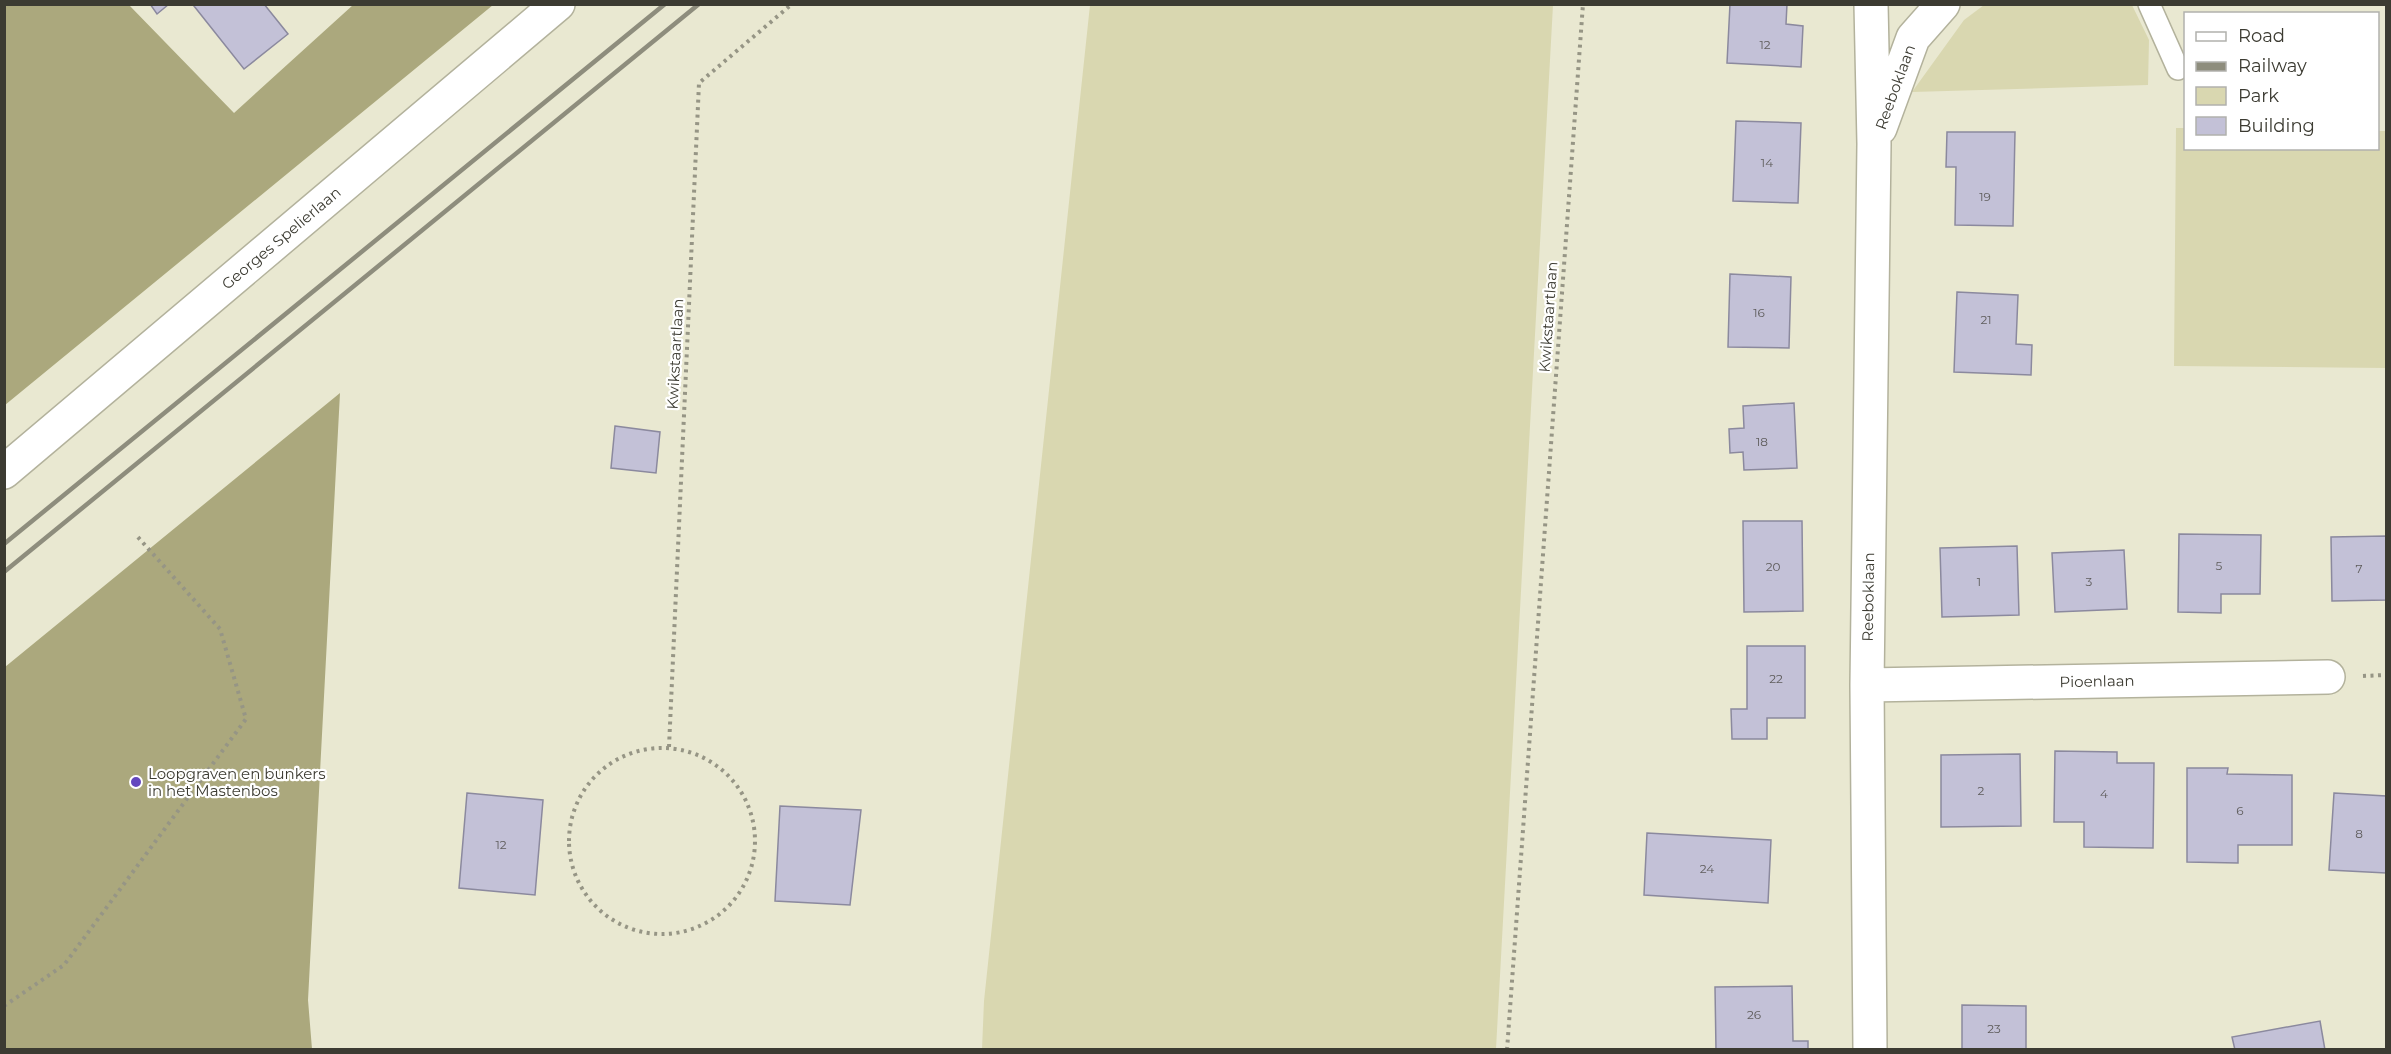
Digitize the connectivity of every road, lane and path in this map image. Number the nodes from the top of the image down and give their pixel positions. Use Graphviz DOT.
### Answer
graph roads {
  1 [pos="558,4"];
  2 [pos="792,4"];
  3 [pos="1583,4"];
  4 [pos="1871,4"];
  5 [pos="1943,4"];
  6 [pos="2150,4"];
  7 [pos="2178,69"];
  8 [pos="1874,144"];
  9 [pos="4,472"];
  10 [pos="136,536"];
  11 [pos="2328,677"];
  12 [pos="1867,685"];
  13 [pos="669,747"];
  14 [pos="4,1006"];
  15 [pos="1507,1050"];
  16 [pos="1870,1050"];
  1 -- 9 [label="street, Georges Spelierlaan"];
  2 -- 13 [label="path, Kwikstaartlaan"];
  3 -- 15 [label="path, Kwikstaartlaan"];
  4 -- 8 [label="street, Reeboklaan"];
  5 -- 8 [label="street, Reeboklaan"];
  6 -- 7 [label="lane"];
  8 -- 12 [label="street, Reeboklaan"];
  10 -- 14 [label="path"];
  11 -- 12 [label="street, Pioenlaan"];
  12 -- 16 [label="street, Reeboklaan"];
  13 -- 13 [label="path"];
}
